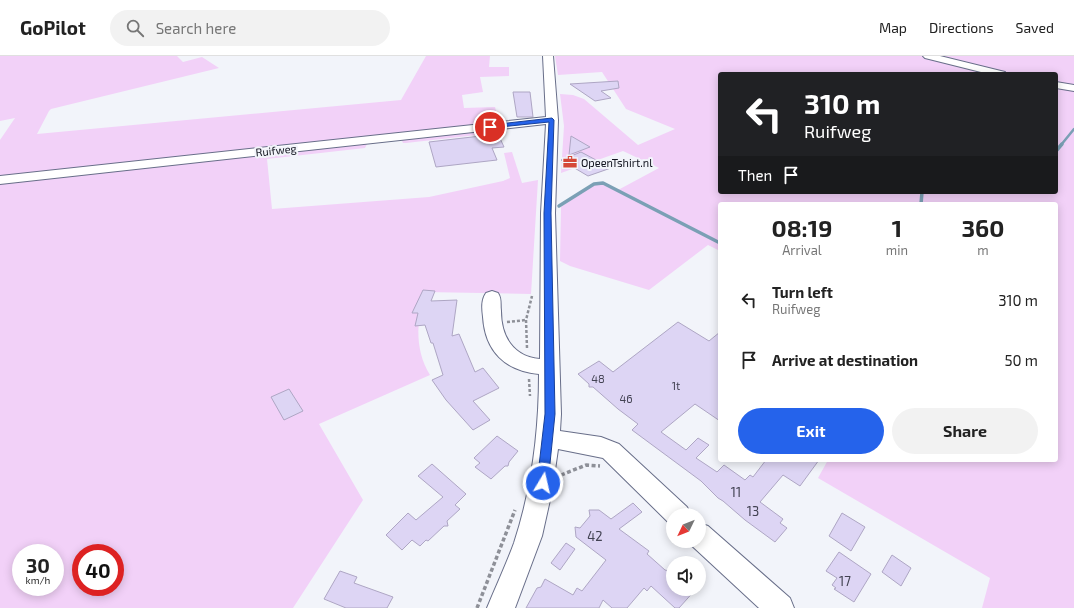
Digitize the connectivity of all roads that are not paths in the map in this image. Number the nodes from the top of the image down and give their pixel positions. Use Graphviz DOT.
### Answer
graph roads {
  1 [pos="548,56"];
  2 [pos="928,56"];
  3 [pos="993,72"];
  4 [pos="1058,85"];
  5 [pos="1074,88"];
  6 [pos="552,120"];
  7 [pos="0,180"];
  8 [pos="492,297"];
  9 [pos="548,367"];
  10 [pos="548,438"];
  11 [pos="671,508"];
  12 [pos="706,541"];
  13 [pos="501,608"];
  14 [pos="780,608"];
  1 -- 6 [label="street"];
  2 -- 3 [label="street"];
  4 -- 5 [label="street"];
  6 -- 7 [label="street, Ruifweg"];
  6 -- 9 [label="street"];
  8 -- 9 [label="street"];
  9 -- 10 [label="street"];
  10 -- 11 [label="street"];
  10 -- 13 [label="street"];
  12 -- 14 [label="street"];
}
